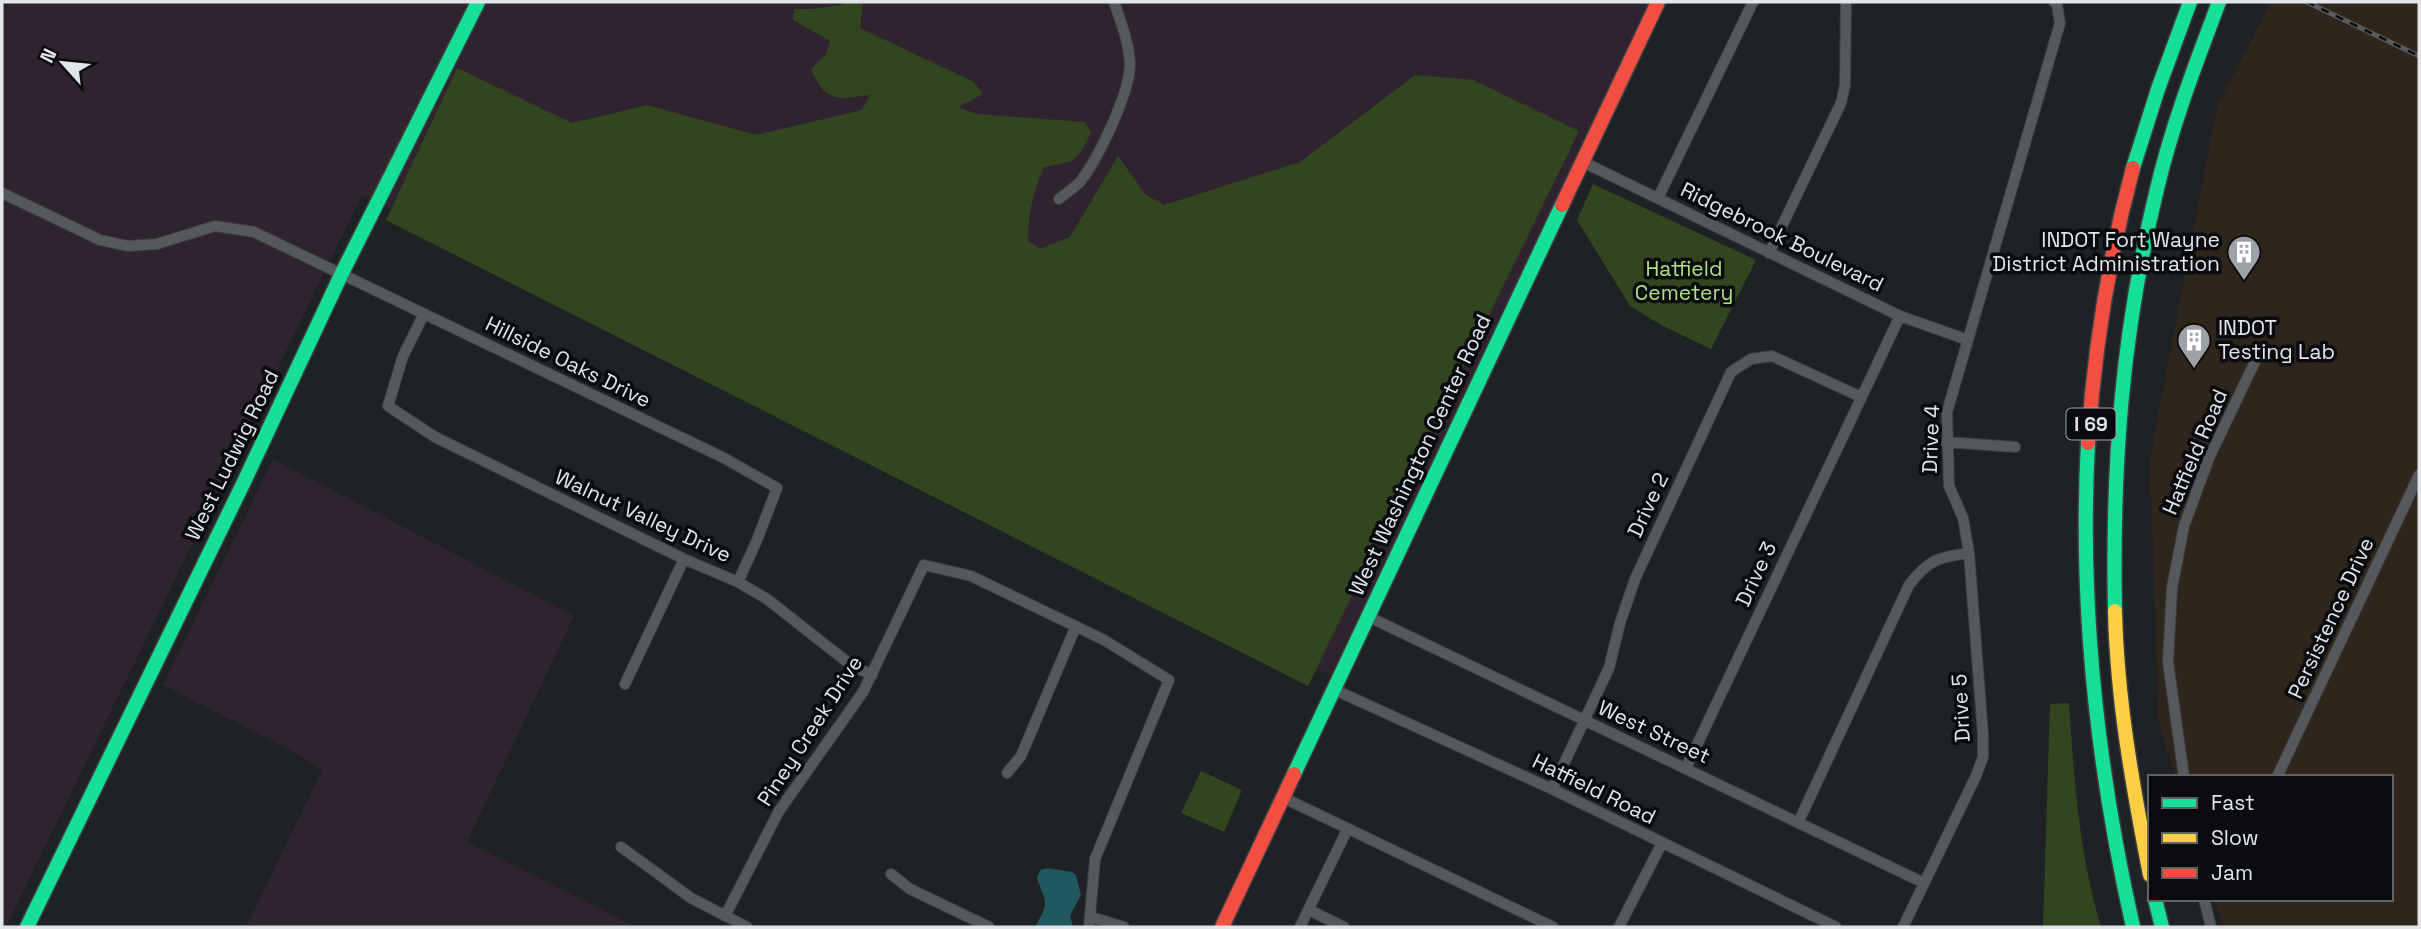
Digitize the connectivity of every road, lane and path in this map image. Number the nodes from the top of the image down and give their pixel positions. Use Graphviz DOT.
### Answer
graph roads {
  1 [pos="478,2"];
  2 [pos="1114,2"];
  3 [pos="1658,2"];
  4 [pos="1752,2"];
  5 [pos="1846,2"];
  6 [pos="2190,2"];
  7 [pos="2055,3"];
  8 [pos="2219,3"];
  9 [pos="1583,162"];
  10 [pos="2,193"];
  11 [pos="1658,198"];
  12 [pos="1059,199"];
  13 [pos="1769,253"];
  14 [pos="342,273"];
  15 [pos="424,314"];
  16 [pos="1900,316"];
  17 [pos="1968,340"];
  18 [pos="2259,353"];
  19 [pos="1861,397"];
  20 [pos="1946,442"];
  21 [pos="2015,447"];
  22 [pos="2419,475"];
  23 [pos="1969,553"];
  24 [pos="684,559"];
  25 [pos="738,582"];
  26 [pos="1367,616"];
  27 [pos="1076,626"];
  28 [pos="872,675"];
  29 [pos="625,684"];
  30 [pos="1333,690"];
  31 [pos="1584,721"];
  32 [pos="1685,768"];
  33 [pos="1007,773"];
  34 [pos="2184,775"];
  35 [pos="2278,775"];
  36 [pos="1552,789"];
  37 [pos="1284,798"];
  38 [pos="1798,823"];
  39 [pos="1347,830"];
  40 [pos="1662,843"];
  41 [pos="621,847"];
  42 [pos="2148,864"];
  43 [pos="891,874"];
  44 [pos="1924,883"];
  45 [pos="2156,901"];
  46 [pos="2204,901"];
  47 [pos="1309,910"];
  48 [pos="725,916"];
  49 [pos="1090,922"];
  50 [pos="27,927"];
  51 [pos="747,927"];
  52 [pos="989,927"];
  53 [pos="1124,927"];
  54 [pos="1222,927"];
  55 [pos="1300,927"];
  56 [pos="1344,927"];
  57 [pos="1553,927"];
  58 [pos="1619,927"];
  59 [pos="1836,927"];
  60 [pos="1903,927"];
  61 [pos="2133,927"];
  62 [pos="2162,927"];
  63 [pos="2211,927"];
  1 -- 14 [label="main road, West Ludwig Road"];
  2 -- 12 [label="street"];
  3 -- 9 [label="main road, West Washington Center Road"];
  4 -- 11 [label="street"];
  5 -- 13 [label="street"];
  6 -- 61 [label="main road, I 69"];
  7 -- 17 [label="street, Drive 4"];
  8 -- 42 [label="main road, I 69"];
  9 -- 11 [label="street, Ridgebrook Boulevard"];
  9 -- 26 [label="main road, West Washington Center Road"];
  10 -- 14 [label="street, Hillside Oaks Drive"];
  11 -- 13 [label="street, Ridgebrook Boulevard"];
  13 -- 16 [label="street, Ridgebrook Boulevard"];
  14 -- 15 [label="street, Hillside Oaks Drive"];
  14 -- 50 [label="main road, West Ludwig Road"];
  15 -- 24 [label="street, Walnut Valley Drive"];
  15 -- 25 [label="street, Hillside Oaks Drive"];
  16 -- 17 [label="street, Ridgebrook Boulevard"];
  16 -- 19 [label="street, Drive 3"];
  17 -- 20 [label="street, Drive 4"];
  18 -- 34 [label="street, Hatfield Road"];
  19 -- 31 [label="street, Drive 2"];
  19 -- 32 [label="street, Drive 3"];
  20 -- 21 [label="street"];
  20 -- 23 [label="street, Drive 4"];
  22 -- 35 [label="street, Persistence Drive"];
  23 -- 38 [label="street"];
  23 -- 44 [label="street, Drive 5"];
  24 -- 25 [label="street, Walnut Valley Drive"];
  24 -- 29 [label="street"];
  25 -- 28 [label="street, Walnut Valley Drive"];
  26 -- 30 [label="main road, West Washington Center Road"];
  26 -- 31 [label="street, West Street"];
  27 -- 28 [label="street, Piney Creek Drive"];
  27 -- 33 [label="street"];
  27 -- 49 [label="street"];
  28 -- 48 [label="street, Piney Creek Drive"];
  30 -- 36 [label="street, Hatfield Road"];
  30 -- 37 [label="main road, West Washington Center Road"];
  31 -- 32 [label="street, West Street"];
  31 -- 36 [label="street, Drive 2"];
  32 -- 38 [label="street, West Street"];
  36 -- 40 [label="street, Hatfield Road"];
  37 -- 39 [label="street"];
  37 -- 54 [label="main road, West Washington Center Road"];
  38 -- 44 [label="street, West Street"];
  39 -- 47 [label="street"];
  39 -- 57 [label="street"];
  40 -- 58 [label="street"];
  40 -- 59 [label="street, Hatfield Road"];
  41 -- 48 [label="street"];
  43 -- 52 [label="street"];
  44 -- 60 [label="street, Drive 5"];
  45 -- 62 [label="main road"];
  46 -- 63 [label="street"];
  47 -- 55 [label="street"];
  47 -- 56 [label="street"];
  48 -- 51 [label="street"];
  49 -- 53 [label="street"];
}
